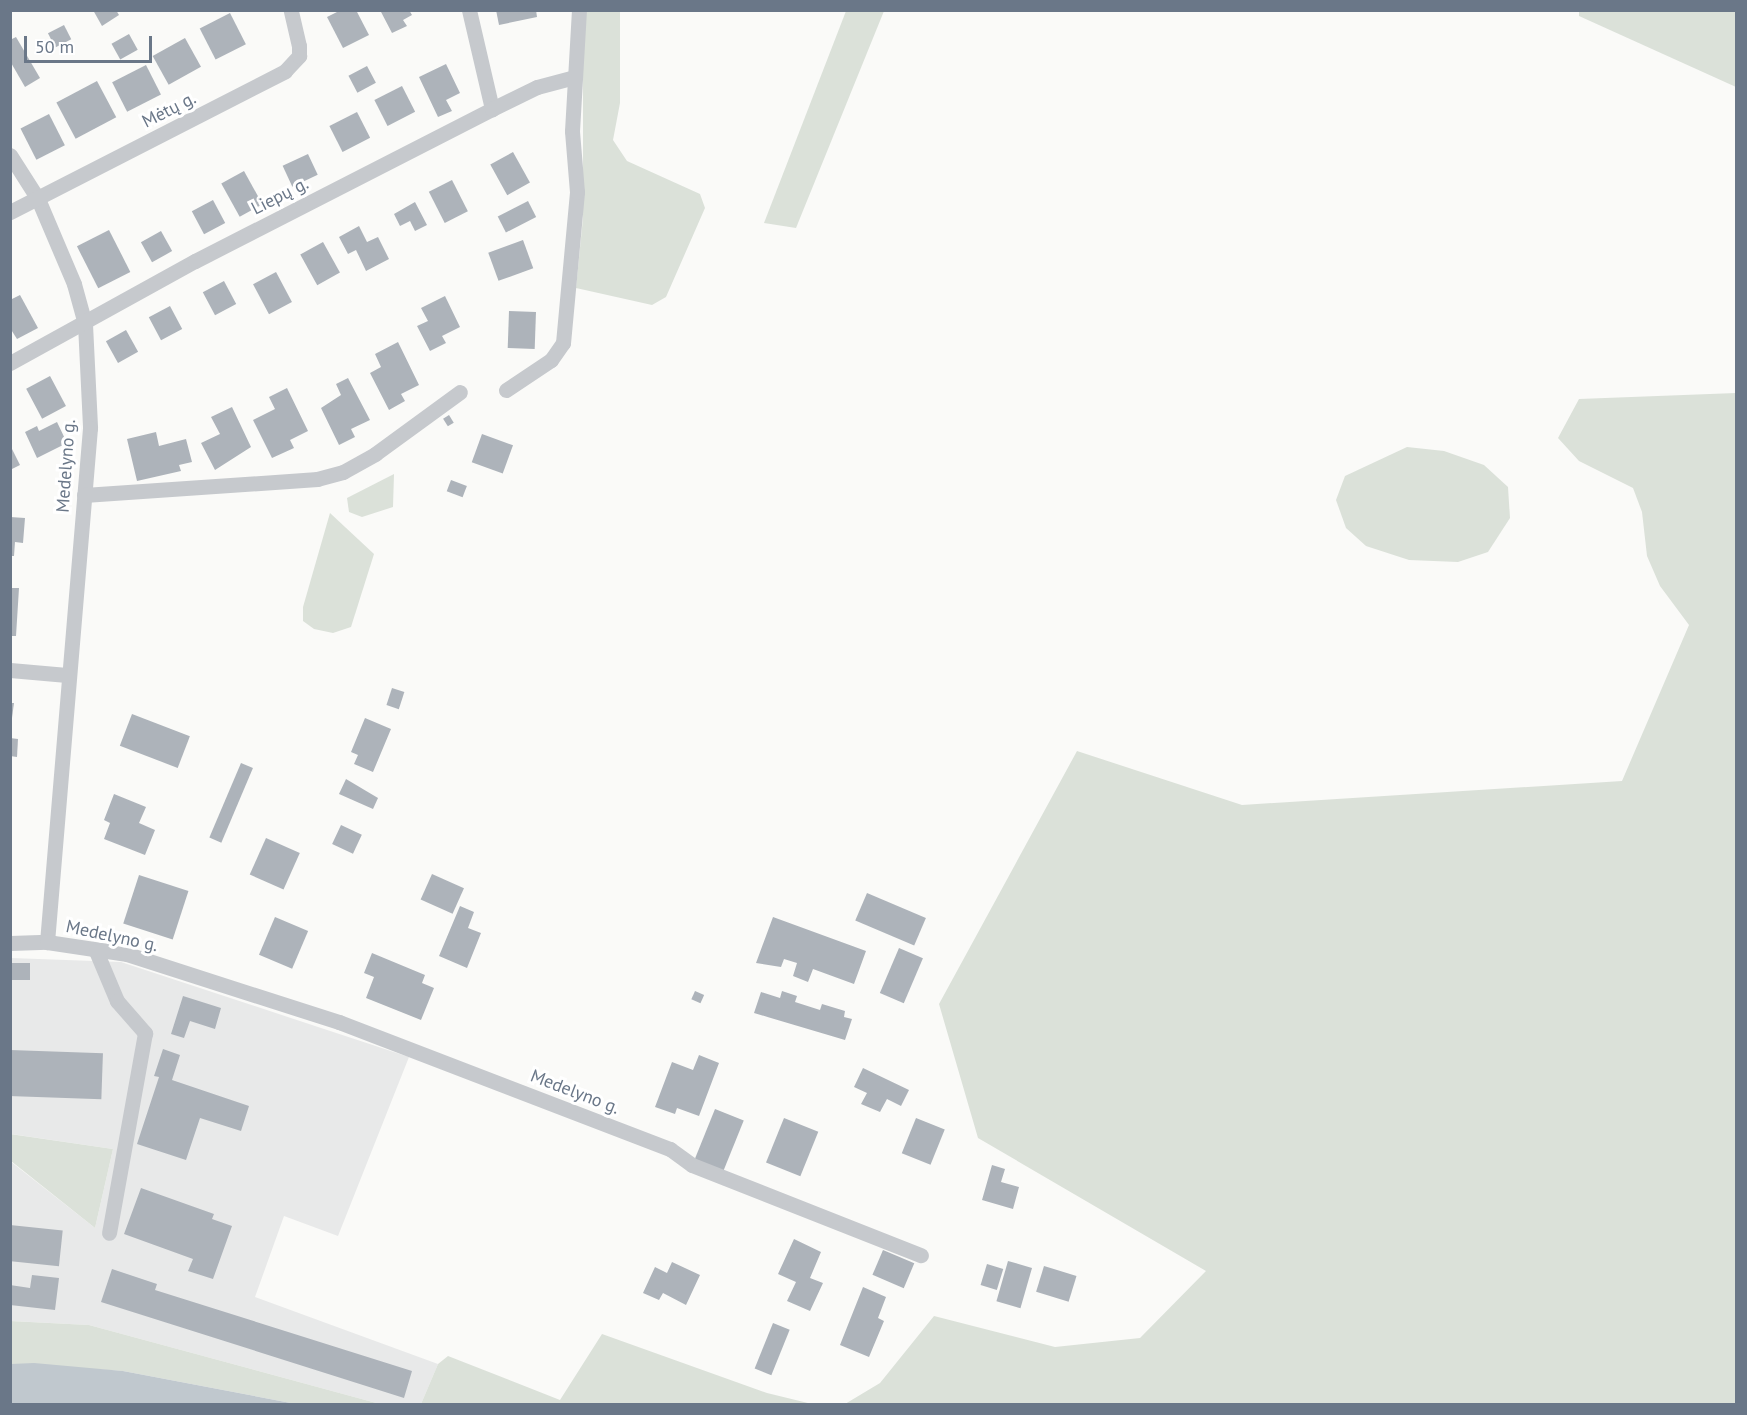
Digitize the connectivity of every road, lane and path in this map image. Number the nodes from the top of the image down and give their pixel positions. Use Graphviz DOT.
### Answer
graph roads {
  1 [pos="291,10"];
  2 [pos="469,10"];
  3 [pos="579,10"];
  4 [pos="574,77"];
  5 [pos="492,109"];
  6 [pos="10,155"];
  7 [pos="38,199"];
  8 [pos="10,212"];
  9 [pos="85,324"];
  10 [pos="10,363"];
  11 [pos="506,390"];
  12 [pos="460,392"];
  13 [pos="84,495"];
  14 [pos="10,670"];
  15 [pos="67,675"];
  16 [pos="47,942"];
  17 [pos="10,943"];
  18 [pos="96,951"];
  19 [pos="110,1233"];
  20 [pos="921,1256"];
  1 -- 7 [label="street, Mėtų g."];
  2 -- 5 [label="street"];
  3 -- 4 [label="street"];
  4 -- 5 [label="street, Liepų g."];
  4 -- 11 [label="street"];
  5 -- 9 [label="street, Liepų g."];
  6 -- 7 [label="street, Medelyno g."];
  7 -- 8 [label="street, Mėtų g."];
  7 -- 9 [label="street, Medelyno g."];
  9 -- 10 [label="street, Liepų g."];
  9 -- 13 [label="street, Medelyno g."];
  12 -- 13 [label="street"];
  13 -- 15 [label="street, Medelyno g."];
  14 -- 15 [label="street"];
  15 -- 16 [label="street, Medelyno g."];
  16 -- 17 [label="street"];
  16 -- 18 [label="street, Medelyno g."];
  18 -- 19 [label="street"];
  18 -- 20 [label="street, Medelyno g."];
}
